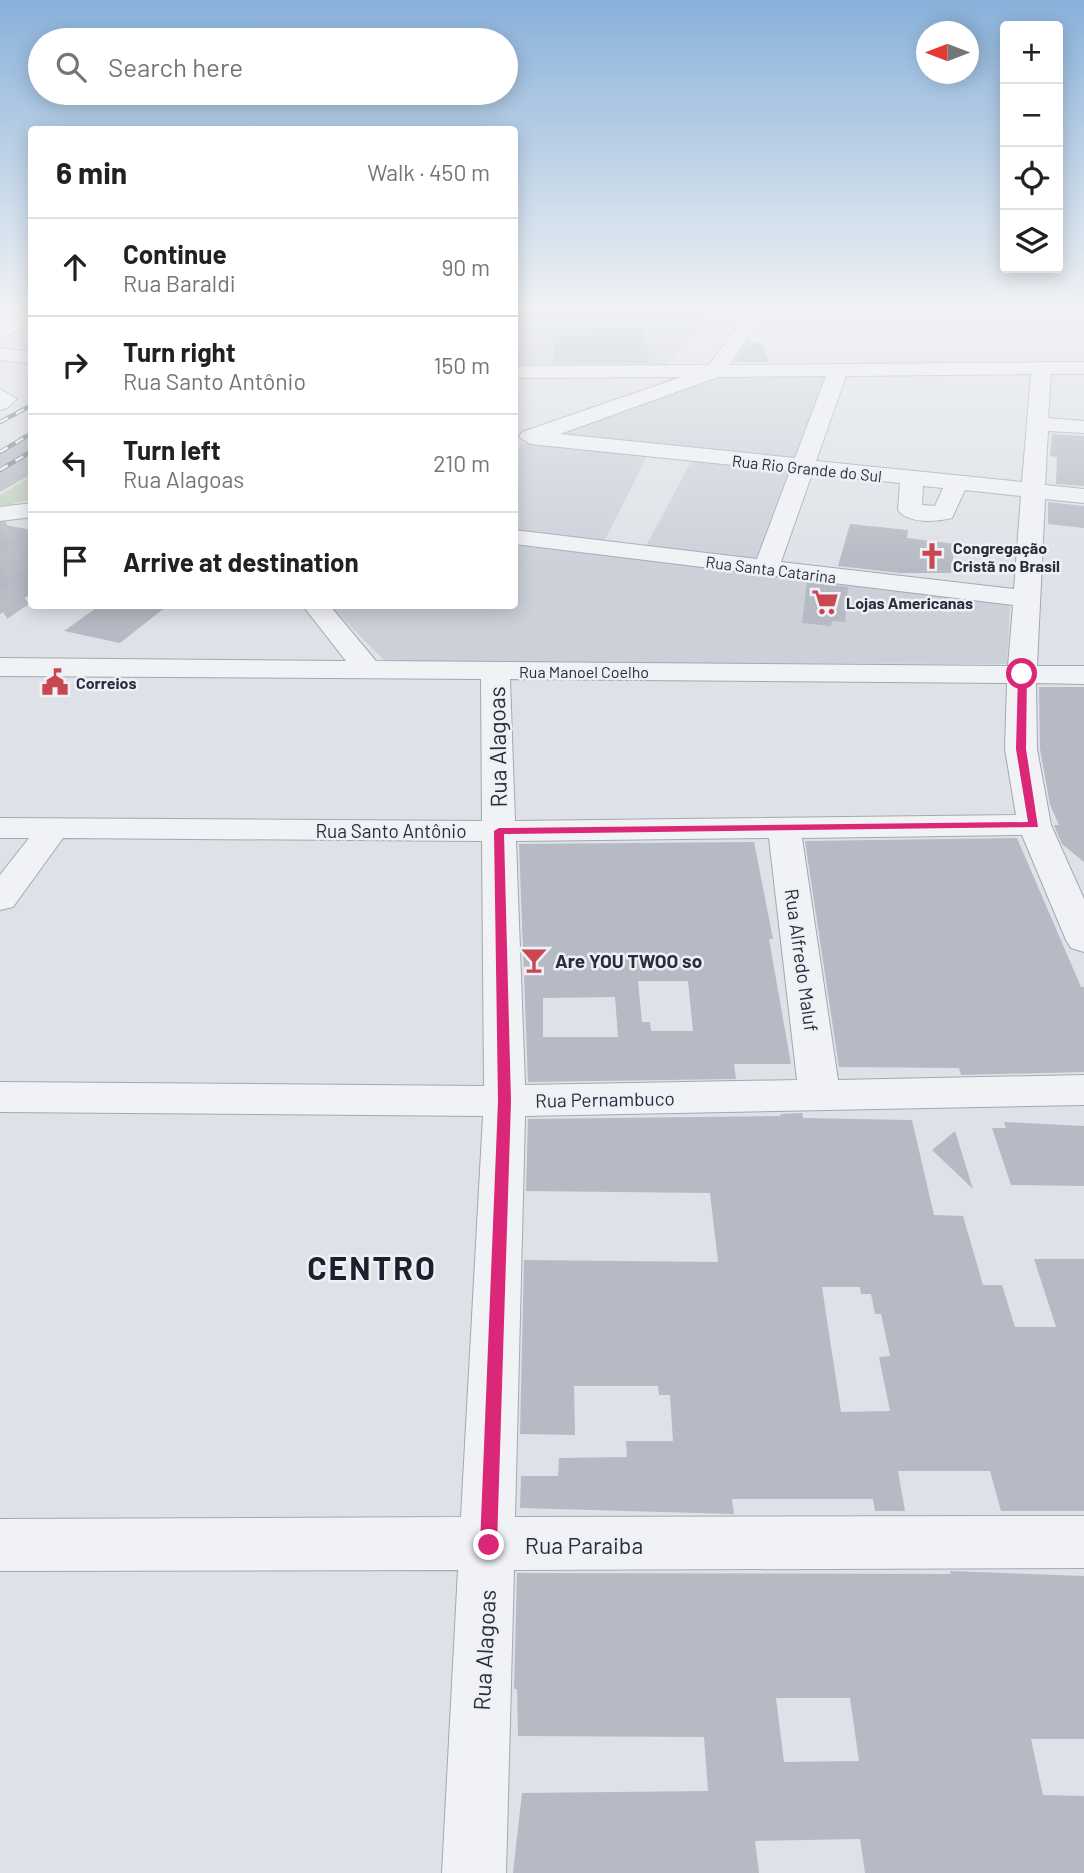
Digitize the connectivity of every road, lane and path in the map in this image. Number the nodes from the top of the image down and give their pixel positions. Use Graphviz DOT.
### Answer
graph roads {
  1 [pos="647,394"];
  2 [pos="830,394"];
  3 [pos="1037,394"];
  4 [pos="1038,424"];
  5 [pos="1084,426"];
  6 [pos="522,440"];
  7 [pos="805,468"];
  8 [pos="912,479"];
  9 [pos="957,483"];
  10 [pos="1035,491"];
  11 [pos="1084,496"];
  12 [pos="518,537"];
  13 [pos="766,568"];
  14 [pos="1027,599"];
  15 [pos="318,609"];
  16 [pos="3,666"];
  17 [pos="367,669"];
  18 [pos="495,670"];
  19 [pos="1022,674"];
  20 [pos="1084,675"];
  21 [pos="1034,825"];
  22 [pos="784,826"];
  23 [pos="0,828"];
  24 [pos="54,828"];
  25 [pos="499,831"];
  26 [pos="1069,875"];
  27 [pos="0,899"];
  28 [pos="1084,940"];
  29 [pos="1084,1090"];
  30 [pos="820,1095"];
  31 [pos="0,1097"];
  32 [pos="505,1101"];
  33 [pos="1084,1542"];
  34 [pos="0,1545"];
  35 [pos="489,1545"];
  36 [pos="474,1873"];
  1 -- 6 [label="street"];
  2 -- 7 [label="street"];
  3 -- 4 [label="street"];
  4 -- 5 [label="street"];
  4 -- 10 [label="street"];
  6 -- 7 [label="street, Rua Rio Grande do Sul"];
  7 -- 8 [label="street, Rua Rio Grande do Sul"];
  7 -- 13 [label="street"];
  8 -- 9 [label="street, Rua Rio Grande do Sul"];
  8 -- 9 [label="street"];
  9 -- 10 [label="street, Rua Rio Grande do Sul"];
  10 -- 11 [label="street, Rua Rio Grande do Sul"];
  10 -- 14 [label="street"];
  12 -- 13 [label="street, Rua Santa Catarina"];
  13 -- 14 [label="street, Rua Santa Catarina"];
  14 -- 19 [label="street"];
  15 -- 17 [label="street"];
  16 -- 17 [label="street, Rua Manoel Coelho"];
  17 -- 18 [label="street, Rua Manoel Coelho"];
  18 -- 19 [label="street, Rua Manoel Coelho"];
  18 -- 25 [label="street, Rua Alagoas"];
  19 -- 20 [label="street, Rua Manoel Coelho"];
  19 -- 21 [label="street"];
  21 -- 22 [label="street, Rua Santo Antônio"];
  21 -- 26 [label="street"];
  22 -- 25 [label="street, Rua Santo Antônio"];
  22 -- 30 [label="street, Rua Alfredo Maluf"];
  23 -- 24 [label="street, Rua Santo Antônio"];
  24 -- 25 [label="street, Rua Santo Antônio"];
  24 -- 27 [label="street"];
  25 -- 32 [label="street, Rua Alagoas"];
  26 -- 28 [label="street"];
  29 -- 30 [label="street, Rua Pernambuco"];
  30 -- 32 [label="street, Rua Pernambuco"];
  31 -- 32 [label="street, Rua Pernambuco"];
  32 -- 35 [label="street, Rua Alagoas"];
  33 -- 35 [label="street, Rua Paraiba"];
  34 -- 35 [label="street, Rua Paraiba"];
  35 -- 36 [label="street, Rua Alagoas"];
}
